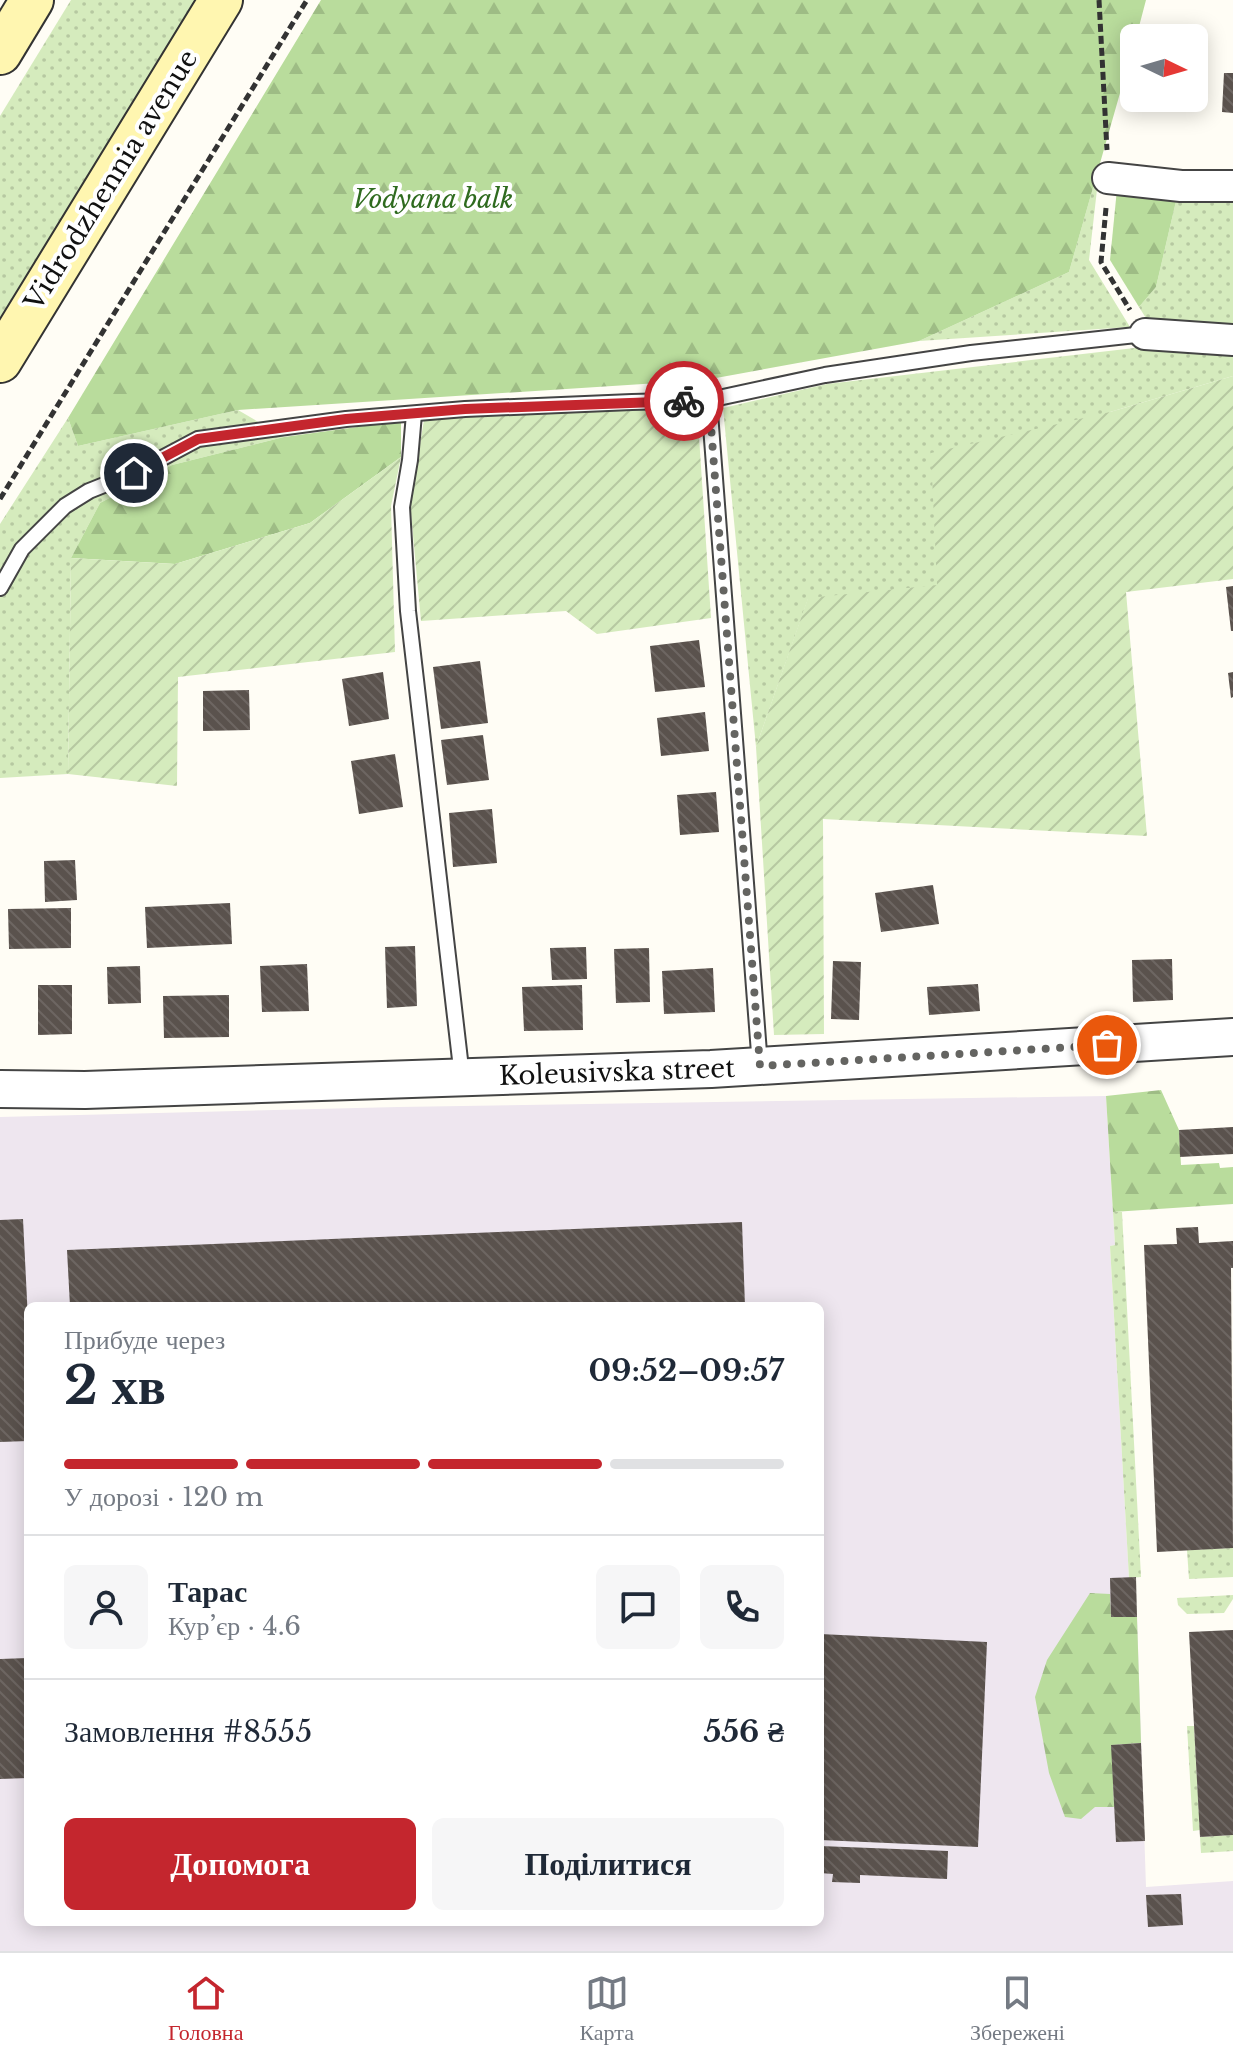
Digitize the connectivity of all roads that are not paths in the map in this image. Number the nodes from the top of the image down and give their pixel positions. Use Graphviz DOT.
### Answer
graph roads {
  1 [pos="32,0"];
  2 [pos="221,0"];
  3 [pos="0,53"];
  4 [pos="1108,178"];
  5 [pos="1233,186"];
  6 [pos="1145,334"];
  7 [pos="1233,340"];
  8 [pos="0,361"];
  9 [pos="709,400"];
  10 [pos="414,414"];
  11 [pos="0,588"];
  12 [pos="1233,1037"];
  13 [pos="760,1066"];
  14 [pos="462,1077"];
  15 [pos="0,1089"];
  1 -- 3 [label="main road"];
  2 -- 8 [label="main road, Vidrodzhennia avenue"];
  4 -- 5 [label="street"];
  6 -- 7 [label="street"];
  6 -- 9 [label="lane"];
  9 -- 10 [label="lane"];
  9 -- 13 [label="lane"];
  10 -- 11 [label="lane"];
  10 -- 14 [label="lane"];
  12 -- 13 [label="street, Koleusivska street"];
  13 -- 14 [label="street, Koleusivska street"];
  14 -- 15 [label="street, Koleusivska street"];
}
